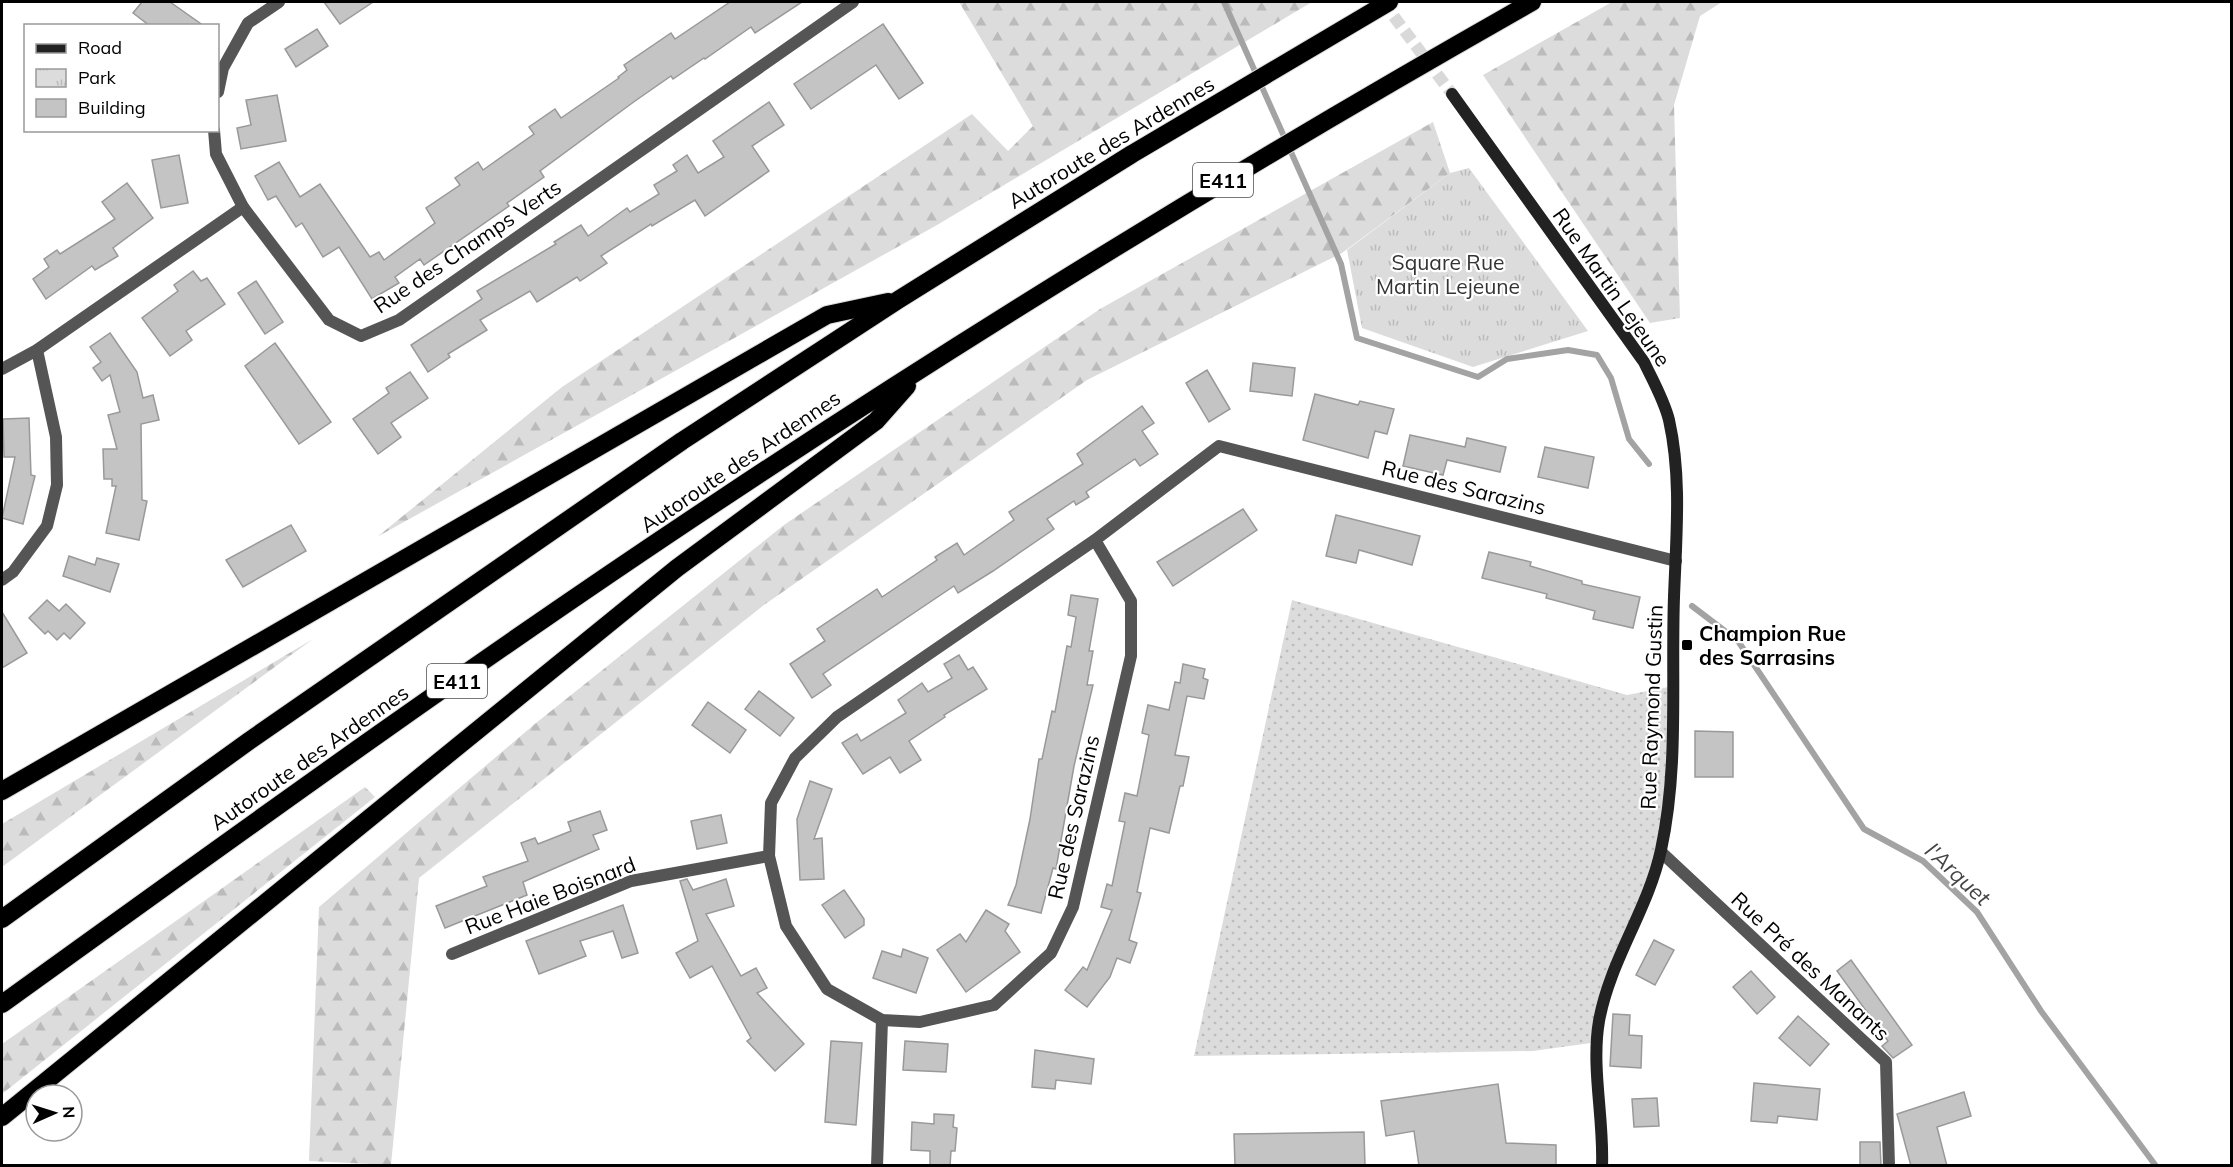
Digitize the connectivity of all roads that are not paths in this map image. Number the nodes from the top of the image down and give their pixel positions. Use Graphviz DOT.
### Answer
graph roads {
  1 [pos="279,2"];
  2 [pos="853,2"];
  3 [pos="1389,2"];
  4 [pos="1532,2"];
  5 [pos="219,87"];
  6 [pos="1452,94"];
  7 [pos="214,132"];
  8 [pos="243,207"];
  9 [pos="898,300"];
  10 [pos="37,350"];
  11 [pos="2,369"];
  12 [pos="920,370"];
  13 [pos="1095,540"];
  14 [pos="1676,561"];
  15 [pos="2,580"];
  16 [pos="2,791"];
  17 [pos="1660,852"];
  18 [pos="769,856"];
  19 [pos="2,919"];
  20 [pos="452,954"];
  21 [pos="2,1004"];
  22 [pos="882,1020"];
  23 [pos="2,1117"];
  24 [pos="877,1166"];
  25 [pos="1602,1166"];
  26 [pos="1889,1166"];
  1 -- 5 [label="street"];
  2 -- 8 [label="street, Rue des Champs Verts"];
  3 -- 9 [label="highway, Autoroute des Ardennes"];
  4 -- 12 [label="highway, Autoroute des Ardennes / E411"];
  6 -- 14 [label="street, Rue Martin Lejeune"];
  7 -- 8 [label="street, Rue des Champs Verts"];
  8 -- 10 [label="street"];
  9 -- 16 [label="highway"];
  9 -- 19 [label="highway, Autoroute des Ardennes"];
  10 -- 11 [label="street"];
  10 -- 15 [label="street"];
  12 -- 21 [label="highway, Autoroute des Ardennes / E411"];
  12 -- 23 [label="highway"];
  13 -- 14 [label="street, Rue des Sarazins"];
  13 -- 18 [label="street, Rue des Sarazins"];
  13 -- 22 [label="street, Rue des Sarazins"];
  14 -- 17 [label="street, Rue Raymond Gustin"];
  17 -- 25 [label="street, Rue Raymond Gustin"];
  17 -- 26 [label="street, Rue Pré des Manants"];
  18 -- 20 [label="street, Rue Haie Boisnard"];
  18 -- 22 [label="street, Rue des Sarazins"];
  22 -- 24 [label="street"];
}
